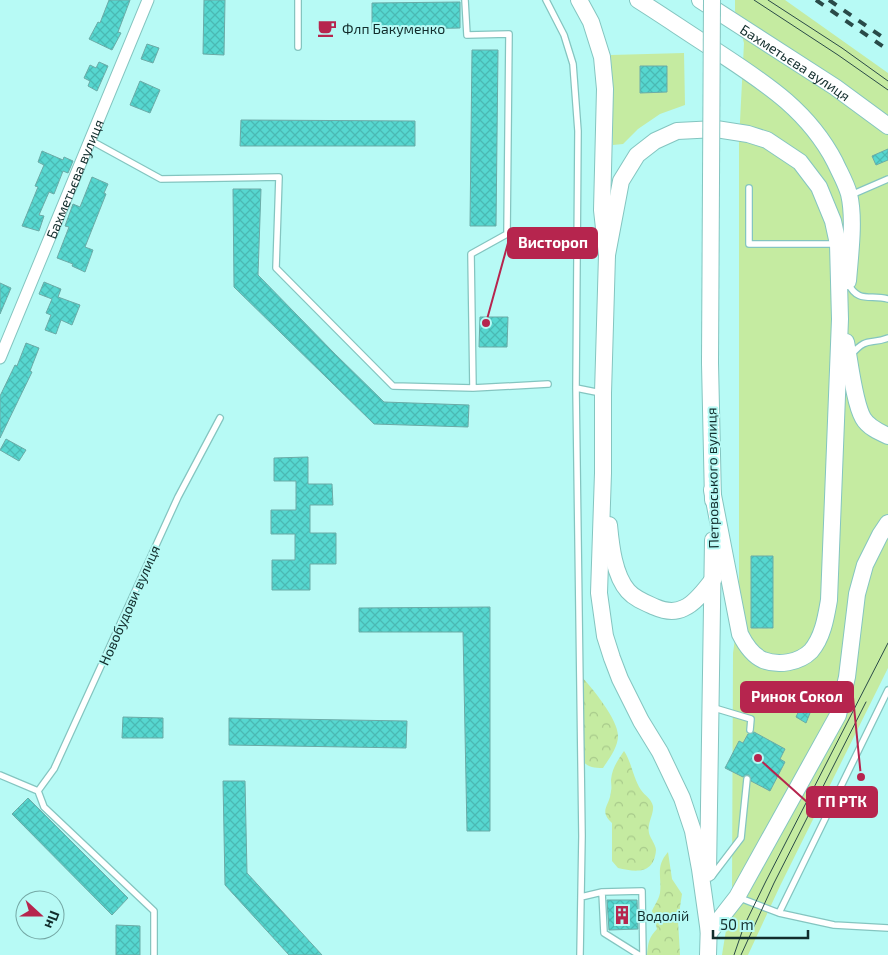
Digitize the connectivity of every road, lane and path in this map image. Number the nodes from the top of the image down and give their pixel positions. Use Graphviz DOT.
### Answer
graph roads {
  1 [pos="148,0"];
  2 [pos="298,0"];
  3 [pos="465,0"];
  4 [pos="546,0"];
  5 [pos="579,0"];
  6 [pos="638,0"];
  7 [pos="700,0"];
  8 [pos="712,0"];
  9 [pos="298,47"];
  10 [pos="888,126"];
  11 [pos="90,140"];
  12 [pos="888,179"];
  13 [pos="749,188"];
  14 [pos="849,195"];
  15 [pos="838,244"];
  16 [pos="607,255"];
  17 [pos="848,281"];
  18 [pos="888,299"];
  19 [pos="840,319"];
  20 [pos="888,338"];
  21 [pos="849,357"];
  22 [pos="0,358"];
  23 [pos="548,384"];
  24 [pos="473,388"];
  25 [pos="576,388"];
  26 [pos="602,393"];
  27 [pos="220,418"];
  28 [pos="888,436"];
  29 [pos="603,473"];
  30 [pos="712,490"];
  31 [pos="888,523"];
  32 [pos="714,578"];
  33 [pos="888,690"];
  34 [pos="710,706"];
  35 [pos="750,730"];
  36 [pos="0,775"];
  37 [pos="747,779"];
  38 [pos="38,791"];
  39 [pos="708,882"];
  40 [pos="602,892"];
  41 [pos="737,897"];
  42 [pos="581,898"];
  43 [pos="779,913"];
  44 [pos="888,928"];
  45 [pos="709,933"];
  46 [pos="154,955"];
  47 [pos="580,955"];
  48 [pos="639,955"];
  49 [pos="643,955"];
  50 [pos="708,955"];
  1 -- 11 [label="street, Бахметьєва вулиця"];
  2 -- 9 [label="lane"];
  3 -- 24 [label="lane"];
  4 -- 25 [label="lane"];
  5 -- 16 [label="main road"];
  6 -- 14 [label="main road"];
  7 -- 10 [label="main road, Бахметьєва вулиця"];
  8 -- 30 [label="main road, Петровського вулиця, bridge"];
  11 -- 22 [label="street, Бахметьєва вулиця"];
  11 -- 24 [label="lane"];
  12 -- 14 [label="lane"];
  13 -- 15 [label="lane"];
  14 -- 17 [label="main road"];
  15 -- 16 [label="main road"];
  15 -- 19 [label="main road"];
  16 -- 26 [label="main road"];
  17 -- 18 [label="lane"];
  17 -- 19 [label="main road"];
  19 -- 21 [label="main road"];
  19 -- 30 [label="main road"];
  20 -- 21 [label="lane"];
  21 -- 28 [label="main road"];
  23 -- 24 [label="lane"];
  25 -- 26 [label="lane"];
  25 -- 42 [label="lane"];
  26 -- 29 [label="main road"];
  27 -- 38 [label="lane, Новобудови вулиця"];
  29 -- 32 [label="main road"];
  29 -- 45 [label="main road"];
  30 -- 32 [label="main road, Петровського вулиця"];
  31 -- 41 [label="main road"];
  32 -- 34 [label="main road, Петровського вулиця"];
  33 -- 43 [label="lane"];
  34 -- 35 [label="lane"];
  34 -- 39 [label="main road, Петровського вулиця"];
  36 -- 38 [label="lane"];
  37 -- 39 [label="lane"];
  38 -- 46 [label="lane"];
  39 -- 45 [label="main road, Петровського вулиця"];
  40 -- 42 [label="lane"];
  40 -- 48 [label="lane"];
  40 -- 49 [label="lane"];
  41 -- 43 [label="lane"];
  41 -- 45 [label="main road"];
  42 -- 47 [label="lane"];
  43 -- 44 [label="lane"];
  45 -- 50 [label="main road, Петровського вулиця"];
}
